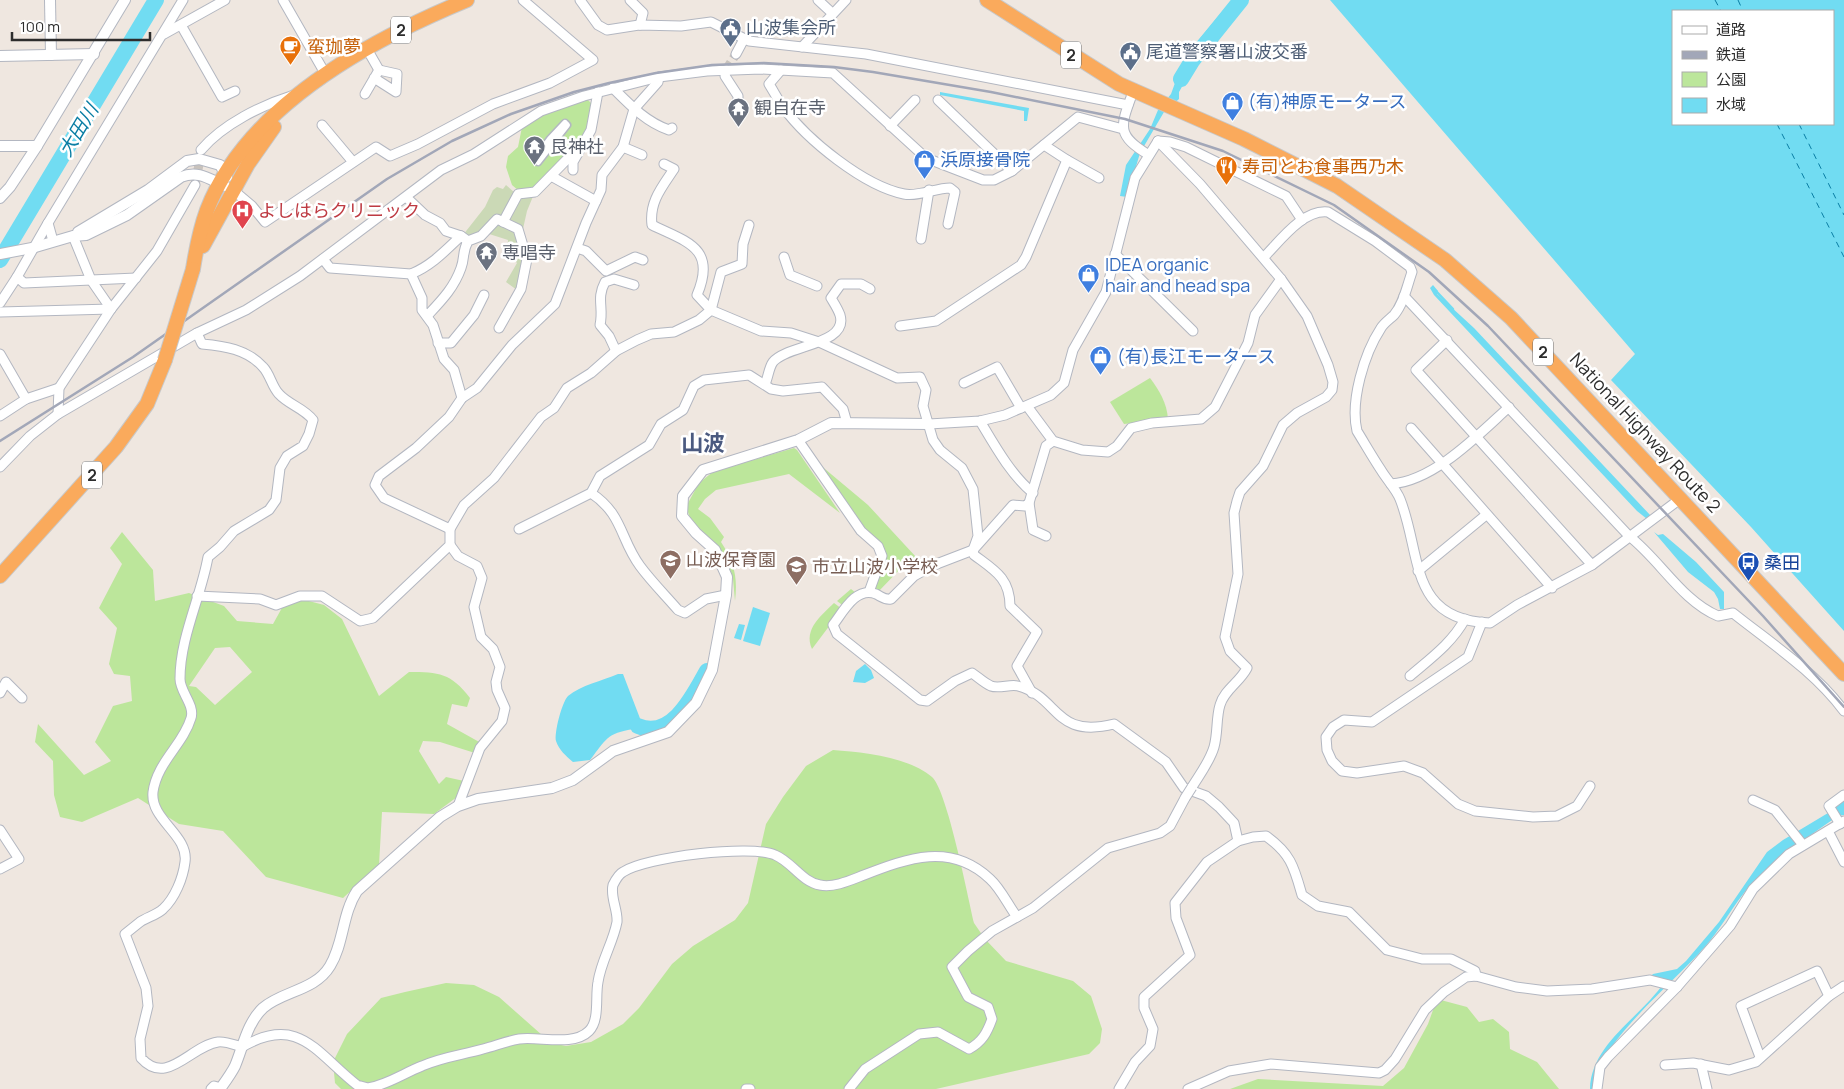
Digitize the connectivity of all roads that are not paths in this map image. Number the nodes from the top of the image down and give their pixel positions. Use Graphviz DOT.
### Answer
graph roads {
  1 [pos="50,0"];
  2 [pos="125,0"];
  3 [pos="183,0"];
  4 [pos="225,0"];
  5 [pos="283,0"];
  6 [pos="467,0"];
  7 [pos="523,0"];
  8 [pos="580,0"];
  9 [pos="630,0"];
  10 [pos="818,0"];
  11 [pos="846,0"];
  12 [pos="987,0"];
  13 [pos="832,13"];
  14 [pos="181,25"];
  15 [pos="640,25"];
  16 [pos="164,34"];
  17 [pos="744,39"];
  18 [pos="802,47"];
  19 [pos="367,49"];
  20 [pos="94,54"];
  21 [pos="736,54"];
  22 [pos="51,55"];
  23 [pos="0,56"];
  24 [pos="338,67"];
  25 [pos="379,70"];
  26 [pos="726,70"];
  27 [pos="781,70"];
  28 [pos="326,75"];
  29 [pos="659,77"];
  30 [pos="374,78"];
  31 [pos="614,88"];
  32 [pos="234,90"];
  33 [pos="301,92"];
  34 [pos="598,92"];
  35 [pos="365,94"];
  36 [pos="1130,98"];
  37 [pos="914,100"];
  38 [pos="938,100"];
  39 [pos="634,109"];
  40 [pos="738,109"];
  41 [pos="566,124"];
  42 [pos="322,125"];
  43 [pos="890,126"];
  44 [pos="672,128"];
  45 [pos="1123,129"];
  46 [pos="1158,141"];
  47 [pos="581,145"];
  48 [pos="1044,145"];
  49 [pos="0,146"];
  50 [pos="37,146"];
  51 [pos="623,147"];
  52 [pos="201,150"];
  53 [pos="642,155"];
  54 [pos="1149,155"];
  55 [pos="1067,160"];
  56 [pos="353,162"];
  57 [pos="664,164"];
  58 [pos="573,170"];
  59 [pos="1012,170"];
  60 [pos="551,176"];
  61 [pos="1099,178"];
  62 [pos="226,183"];
  63 [pos="195,185"];
  64 [pos="929,190"];
  65 [pos="406,197"];
  66 [pos="0,198"];
  67 [pos="596,201"];
  68 [pos="1302,220"];
  69 [pos="504,222"];
  70 [pos="48,223"];
  71 [pos="948,224"];
  72 [pos="749,225"];
  73 [pos="73,236"];
  74 [pos="464,238"];
  75 [pos="921,239"];
  76 [pos="54,241"];
  77 [pos="31,248"];
  78 [pos="577,248"];
  79 [pos="0,254"];
  80 [pos="1115,254"];
  81 [pos="784,257"];
  82 [pos="1264,257"];
  83 [pos="323,259"];
  84 [pos="643,260"];
  85 [pos="411,274"];
  86 [pos="17,277"];
  87 [pos="136,278"];
  88 [pos="1281,279"];
  89 [pos="91,280"];
  90 [pos="634,286"];
  91 [pos="817,286"];
  92 [pos="870,289"];
  93 [pos="484,295"];
  94 [pos="1404,296"];
  95 [pos="0,303"];
  96 [pos="111,310"];
  97 [pos="711,310"];
  98 [pos="0,312"];
  99 [pos="426,316"];
  100 [pos="900,326"];
  101 [pos="499,328"];
  102 [pos="1193,331"];
  103 [pos="197,333"];
  104 [pos="1447,340"];
  105 [pos="819,342"];
  106 [pos="438,343"];
  107 [pos="616,351"];
  108 [pos="0,354"];
  109 [pos="964,383"];
  110 [pos="765,384"];
  111 [pos="59,388"];
  112 [pos="462,398"];
  113 [pos="26,399"];
  114 [pos="1024,407"];
  115 [pos="1509,407"];
  116 [pos="58,414"];
  117 [pos="0,416"];
  118 [pos="980,421"];
  119 [pos="847,423"];
  120 [pos="930,424"];
  121 [pos="1411,428"];
  122 [pos="1476,436"];
  123 [pos="798,440"];
  124 [pos="1053,442"];
  125 [pos="1441,464"];
  126 [pos="0,467"];
  127 [pos="1391,484"];
  128 [pos="591,493"];
  129 [pos="1033,493"];
  130 [pos="1680,499"];
  131 [pos="1029,504"];
  132 [pos="1486,515"];
  133 [pos="450,529"];
  134 [pos="520,530"];
  135 [pos="1046,536"];
  136 [pos="1629,536"];
  137 [pos="450,545"];
  138 [pos="973,550"];
  139 [pos="1592,565"];
  140 [pos="1418,571"];
  141 [pos="0,576"];
  142 [pos="1552,588"];
  143 [pos="869,592"];
  144 [pos="726,595"];
  145 [pos="197,596"];
  146 [pos="1465,619"];
  147 [pos="1482,622"];
  148 [pos="1844,674"];
  149 [pos="1022,676"];
  150 [pos="1410,676"];
  151 [pos="1001,686"];
  152 [pos="0,693"];
  153 [pos="1032,694"];
  154 [pos="22,698"];
  155 [pos="1844,711"];
  156 [pos="1590,786"];
  157 [pos="1844,795"];
  158 [pos="1753,800"];
  159 [pos="458,806"];
  160 [pos="1842,822"];
  161 [pos="0,830"];
  162 [pos="1828,831"];
  163 [pos="1238,841"];
  164 [pos="1803,845"];
  165 [pos="1844,862"];
  166 [pos="0,869"];
  167 [pos="1017,917"];
  168 [pos="1476,976"];
  169 [pos="1670,985"];
  170 [pos="1844,986"];
  171 [pos="1829,996"];
  172 [pos="242,1047"];
  173 [pos="1760,1057"];
  174 [pos="1700,1064"];
  175 [pos="1665,1065"];
  176 [pos="218,1088"];
  177 [pos="849,1089"];
  178 [pos="1119,1089"];
  179 [pos="1188,1089"];
  180 [pos="1597,1089"];
  181 [pos="1707,1089"];
  1 -- 22 [label="street"];
  2 -- 20 [label="street"];
  3 -- 16 [label="street"];
  4 -- 14 [label="street"];
  5 -- 28 [label="street"];
  6 -- 19 [label="highway, 2"];
  7 -- 56 [label="street"];
  8 -- 15 [label="street"];
  9 -- 15 [label="street"];
  10 -- 13 [label="street"];
  11 -- 13 [label="street"];
  12 -- 36 [label="highway, National Highway Route 2 / 2"];
  13 -- 18 [label="street"];
  14 -- 16 [label="street"];
  14 -- 32 [label="street"];
  15 -- 17 [label="street"];
  16 -- 70 [label="street"];
  17 -- 18 [label="street"];
  17 -- 21 [label="street"];
  18 -- 36 [label="street"];
  19 -- 24 [label="highway, 2"];
  19 -- 25 [label="street"];
  20 -- 22 [label="street"];
  20 -- 50 [label="street"];
  22 -- 23 [label="street"];
  24 -- 28 [label="highway, 2"];
  24 -- 62 [label="highway, 2"];
  25 -- 30 [label="street"];
  25 -- 30 [label="street"];
  26 -- 27 [label="street"];
  26 -- 29 [label="street"];
  26 -- 40 [label="street"];
  27 -- 43 [label="street"];
  27 -- 64 [label="street"];
  28 -- 33 [label="highway, 2"];
  29 -- 31 [label="street"];
  29 -- 39 [label="street"];
  30 -- 35 [label="street"];
  31 -- 34 [label="street"];
  31 -- 39 [label="street"];
  33 -- 52 [label="street"];
  33 -- 62 [label="highway, 2"];
  34 -- 47 [label="street"];
  34 -- 65 [label="street"];
  36 -- 45 [label="street"];
  36 -- 130 [label="highway, National Highway Route 2 / 2"];
  37 -- 43 [label="street"];
  38 -- 59 [label="street"];
  39 -- 44 [label="street"];
  39 -- 51 [label="street"];
  41 -- 41 [label="street"];
  42 -- 56 [label="street"];
  43 -- 59 [label="street"];
  45 -- 48 [label="street"];
  45 -- 54 [label="street"];
  46 -- 54 [label="street"];
  46 -- 68 [label="street"];
  46 -- 82 [label="street"];
  47 -- 58 [label="street"];
  47 -- 60 [label="street"];
  48 -- 55 [label="street"];
  48 -- 59 [label="street"];
  49 -- 50 [label="street"];
  50 -- 66 [label="street"];
  51 -- 53 [label="street"];
  51 -- 67 [label="street"];
  54 -- 80 [label="street"];
  55 -- 61 [label="street"];
  55 -- 100 [label="street"];
  56 -- 62 [label="street"];
  57 -- 97 [label="street"];
  60 -- 67 [label="street"];
  60 -- 69 [label="street"];
  62 -- 73 [label="street"];
  62 -- 73 [label="street"];
  62 -- 141 [label="highway, 2, bridge"];
  63 -- 87 [label="street"];
  64 -- 71 [label="street"];
  64 -- 75 [label="street"];
  65 -- 74 [label="street"];
  65 -- 83 [label="street"];
  67 -- 78 [label="street"];
  68 -- 82 [label="street"];
  68 -- 94 [label="street"];
  69 -- 74 [label="street"];
  69 -- 101 [label="street"];
  70 -- 76 [label="street"];
  70 -- 77 [label="street"];
  72 -- 97 [label="street"];
  73 -- 76 [label="street"];
  73 -- 89 [label="street"];
  74 -- 85 [label="street"];
  74 -- 99 [label="street"];
  76 -- 77 [label="street"];
  77 -- 79 [label="street"];
  77 -- 86 [label="street"];
  78 -- 84 [label="street"];
  78 -- 112 [label="street"];
  80 -- 102 [label="street"];
  80 -- 114 [label="street"];
  81 -- 91 [label="street"];
  82 -- 88 [label="street"];
  83 -- 85 [label="street"];
  83 -- 103 [label="street"];
  85 -- 99 [label="street"];
  86 -- 89 [label="street"];
  86 -- 95 [label="street"];
  87 -- 89 [label="street"];
  87 -- 96 [label="street"];
  88 -- 124 [label="street"];
  88 -- 167 [label="street, bridge"];
  89 -- 96 [label="street"];
  90 -- 107 [label="street"];
  92 -- 105 [label="street"];
  93 -- 106 [label="street"];
  94 -- 104 [label="street"];
  94 -- 127 [label="street"];
  96 -- 98 [label="street"];
  96 -- 111 [label="street"];
  97 -- 105 [label="street"];
  97 -- 107 [label="street"];
  99 -- 106 [label="street"];
  103 -- 116 [label="street"];
  103 -- 145 [label="street"];
  104 -- 115 [label="street"];
  104 -- 122 [label="street"];
  105 -- 110 [label="street"];
  105 -- 120 [label="street"];
  106 -- 112 [label="street"];
  107 -- 133 [label="street"];
  108 -- 113 [label="street"];
  109 -- 114 [label="street"];
  110 -- 119 [label="street"];
  110 -- 128 [label="street"];
  111 -- 113 [label="street"];
  111 -- 116 [label="street"];
  112 -- 133 [label="street"];
  113 -- 117 [label="street"];
  114 -- 118 [label="street"];
  114 -- 124 [label="street"];
  115 -- 122 [label="street"];
  115 -- 136 [label="street"];
  116 -- 126 [label="street"];
  118 -- 120 [label="street"];
  118 -- 129 [label="street"];
  119 -- 120 [label="street"];
  119 -- 123 [label="street"];
  120 -- 138 [label="street"];
  121 -- 125 [label="street"];
  122 -- 125 [label="street"];
  122 -- 139 [label="street"];
  123 -- 143 [label="street"];
  123 -- 144 [label="street"];
  124 -- 129 [label="street"];
  125 -- 127 [label="street"];
  125 -- 132 [label="street"];
  127 -- 140 [label="street"];
  128 -- 134 [label="street"];
  128 -- 144 [label="street"];
  129 -- 131 [label="street"];
  130 -- 136 [label="street"];
  130 -- 148 [label="highway, National Highway Route 2 / 2"];
  131 -- 135 [label="street"];
  131 -- 138 [label="street"];
  132 -- 140 [label="street"];
  132 -- 142 [label="street"];
  133 -- 137 [label="street"];
  136 -- 139 [label="street"];
  136 -- 155 [label="street"];
  137 -- 145 [label="street"];
  137 -- 159 [label="street"];
  138 -- 143 [label="street"];
  138 -- 149 [label="street"];
  139 -- 142 [label="street"];
  140 -- 146 [label="street"];
  142 -- 147 [label="street"];
  143 -- 151 [label="street"];
  144 -- 159 [label="street"];
  145 -- 172 [label="street"];
  146 -- 147 [label="street"];
  146 -- 150 [label="street"];
  147 -- 156 [label="street"];
  149 -- 151 [label="street"];
  149 -- 153 [label="street"];
  151 -- 153 [label="street"];
  152 -- 154 [label="street"];
  153 -- 163 [label="street"];
  157 -- 160 [label="street"];
  158 -- 164 [label="street"];
  159 -- 172 [label="street"];
  160 -- 162 [label="street"];
  161 -- 166 [label="street"];
  162 -- 164 [label="street"];
  162 -- 165 [label="street"];
  163 -- 168 [label="street"];
  163 -- 178 [label="street"];
  164 -- 169 [label="street"];
  167 -- 172 [label="street"];
  167 -- 177 [label="street"];
  168 -- 169 [label="street"];
  168 -- 179 [label="street"];
  169 -- 180 [label="street"];
  170 -- 171 [label="street"];
  171 -- 173 [label="street"];
  171 -- 173 [label="street"];
  172 -- 176 [label="street"];
  173 -- 174 [label="street"];
  174 -- 175 [label="street"];
  174 -- 181 [label="street"];
}
